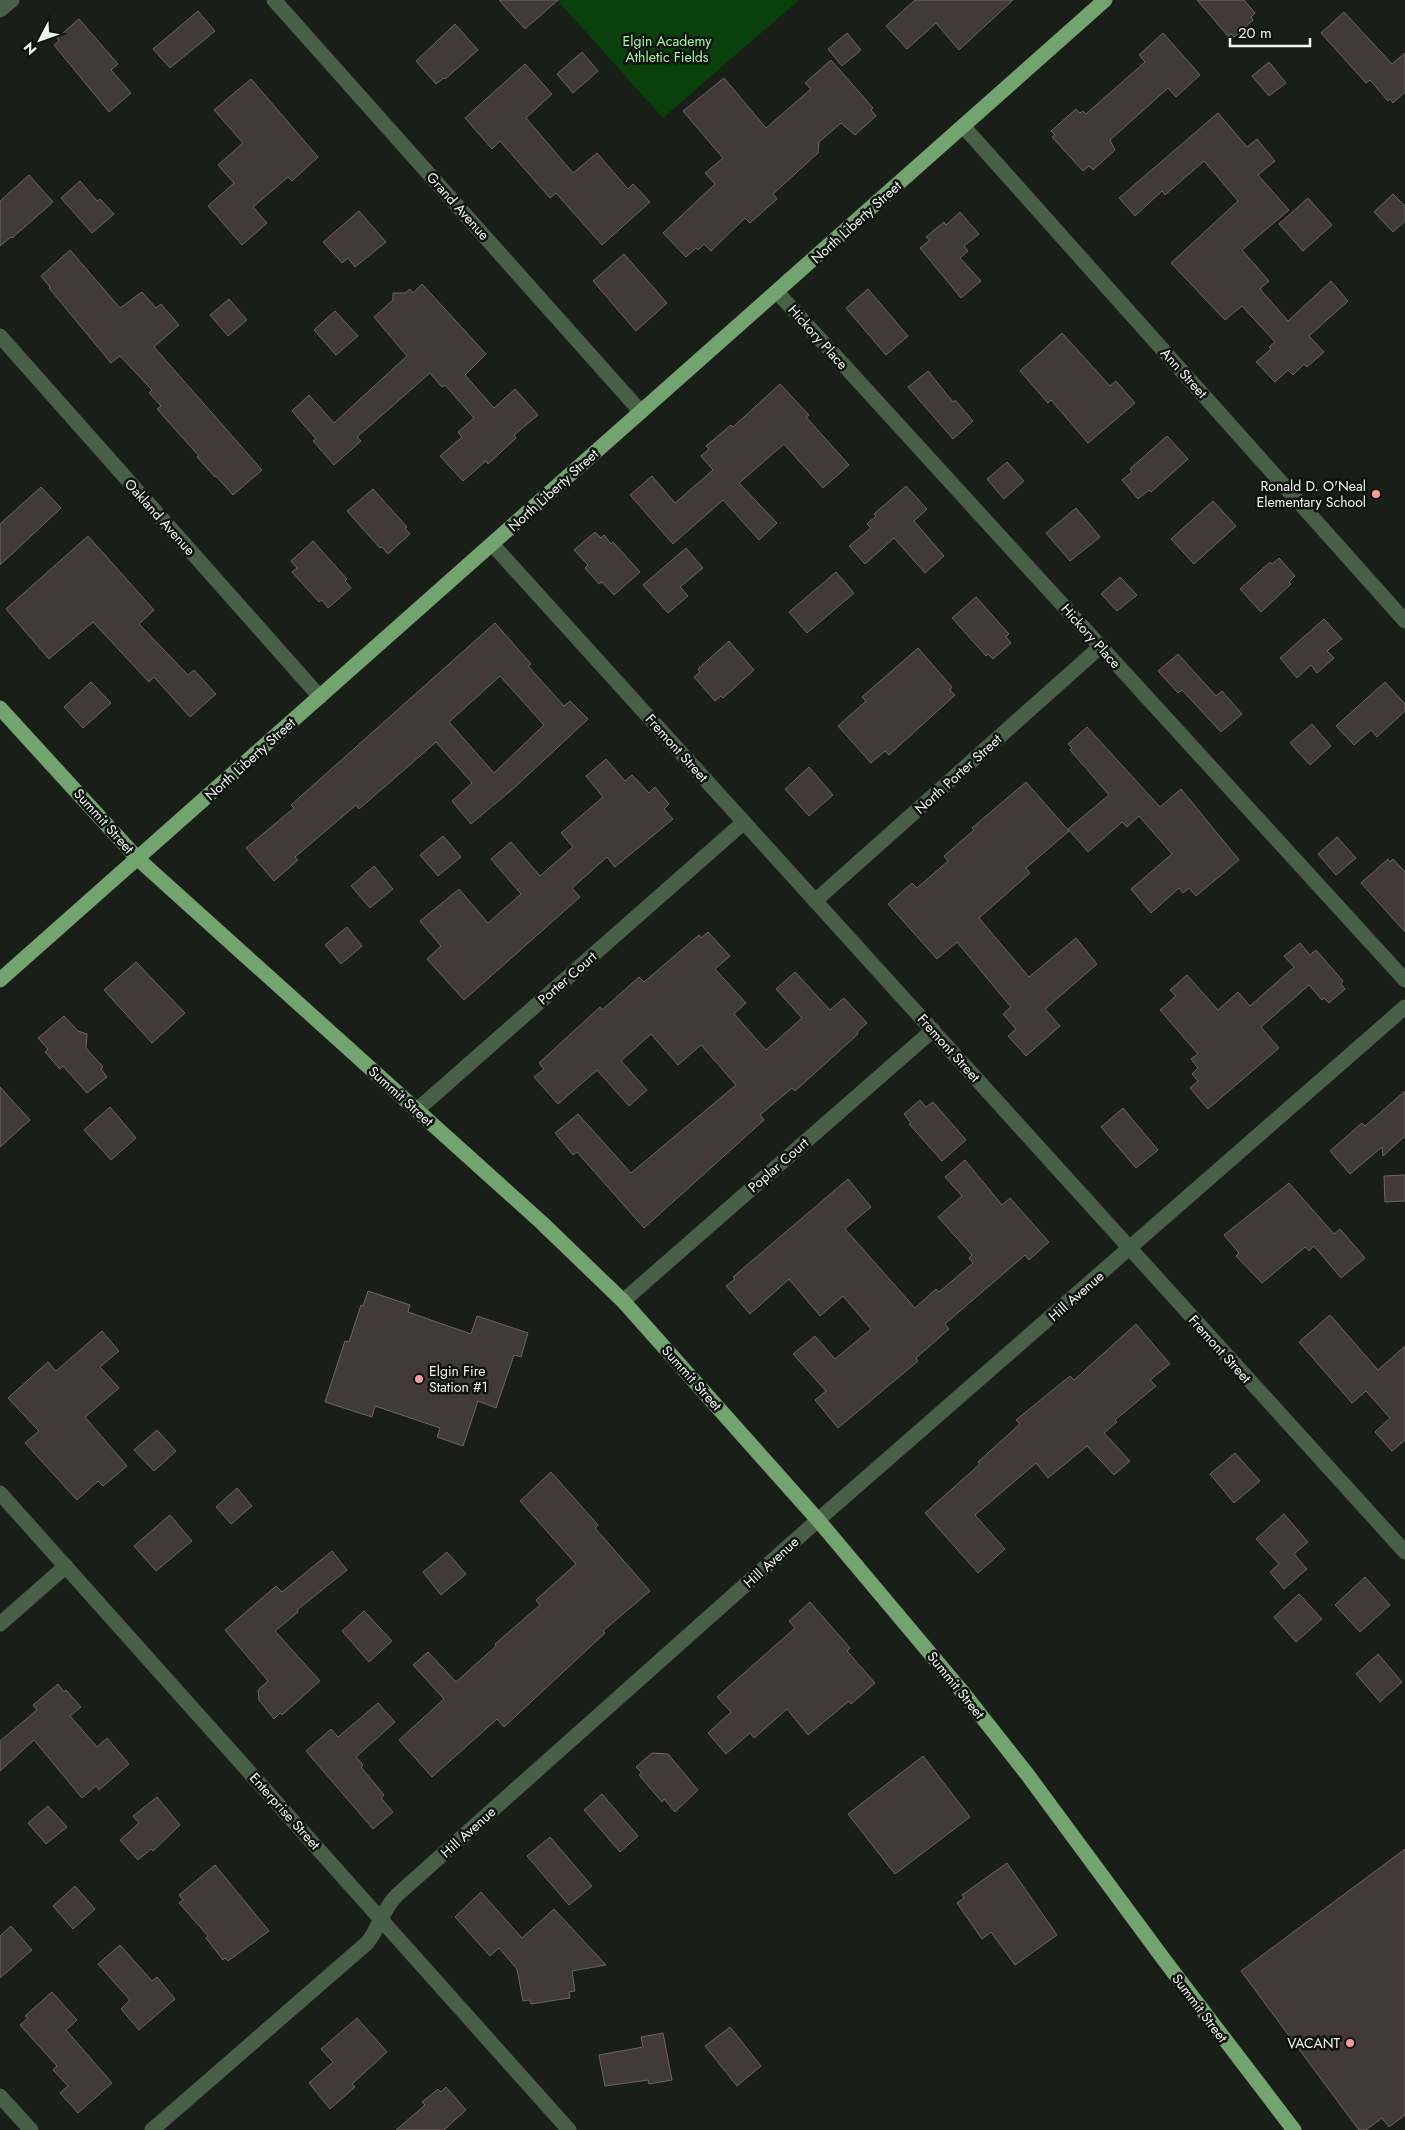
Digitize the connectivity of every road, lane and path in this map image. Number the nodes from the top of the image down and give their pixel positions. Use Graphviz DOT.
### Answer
graph roads {
  1 [pos="12,0"];
  2 [pos="274,0"];
  3 [pos="1104,0"];
  4 [pos="0,10"];
  5 [pos="963,126"];
  6 [pos="777,292"];
  7 [pos="0,336"];
  8 [pos="641,412"];
  9 [pos="492,544"];
  10 [pos="1405,621"];
  11 [pos="1100,647"];
  12 [pos="320,697"];
  13 [pos="0,708"];
  14 [pos="744,822"];
  15 [pos="138,859"];
  16 [pos="815,901"];
  17 [pos="0,980"];
  18 [pos="1405,980"];
  19 [pos="1405,1006"];
  20 [pos="933,1030"];
  21 [pos="417,1110"];
  22 [pos="1129,1250"];
  23 [pos="624,1300"];
  24 [pos="0,1493"];
  25 [pos="818,1520"];
  26 [pos="1405,1552"];
  27 [pos="66,1566"];
  28 [pos="0,1624"];
  29 [pos="380,1918"];
  30 [pos="0,2096"];
  31 [pos="31,2130"];
  32 [pos="152,2130"];
  33 [pos="569,2130"];
  34 [pos="1294,2130"];
  1 -- 4 [label="street"];
  2 -- 8 [label="street, Grand Avenue"];
  3 -- 5 [label="main road, North Liberty Street"];
  5 -- 6 [label="main road, North Liberty Street"];
  5 -- 10 [label="street, Ann Street"];
  6 -- 8 [label="main road, North Liberty Street"];
  6 -- 11 [label="street, Hickory Place"];
  7 -- 12 [label="street, Oakland Avenue"];
  8 -- 9 [label="main road, North Liberty Street"];
  9 -- 12 [label="main road, North Liberty Street"];
  9 -- 14 [label="street, Fremont Street"];
  11 -- 16 [label="street, North Porter Street"];
  11 -- 18 [label="street, Hickory Place"];
  12 -- 15 [label="main road, North Liberty Street"];
  13 -- 15 [label="main road, Summit Street"];
  14 -- 16 [label="street, Fremont Street"];
  14 -- 21 [label="street, Porter Court"];
  15 -- 17 [label="main road, North Liberty Street"];
  15 -- 21 [label="main road, Summit Street"];
  16 -- 20 [label="street, Fremont Street"];
  19 -- 22 [label="street, Hill Avenue"];
  20 -- 22 [label="street, Fremont Street"];
  20 -- 23 [label="street, Poplar Court"];
  21 -- 23 [label="main road, Summit Street"];
  22 -- 25 [label="street, Hill Avenue"];
  22 -- 26 [label="street, Fremont Street"];
  23 -- 25 [label="main road, Summit Street"];
  24 -- 27 [label="street, Enterprise Street"];
  25 -- 29 [label="street, Hill Avenue"];
  25 -- 34 [label="main road, Summit Street"];
  27 -- 28 [label="street"];
  27 -- 29 [label="street, Enterprise Street"];
  29 -- 32 [label="street, Hill Avenue"];
  29 -- 33 [label="street, Enterprise Street"];
  30 -- 31 [label="street"];
}
